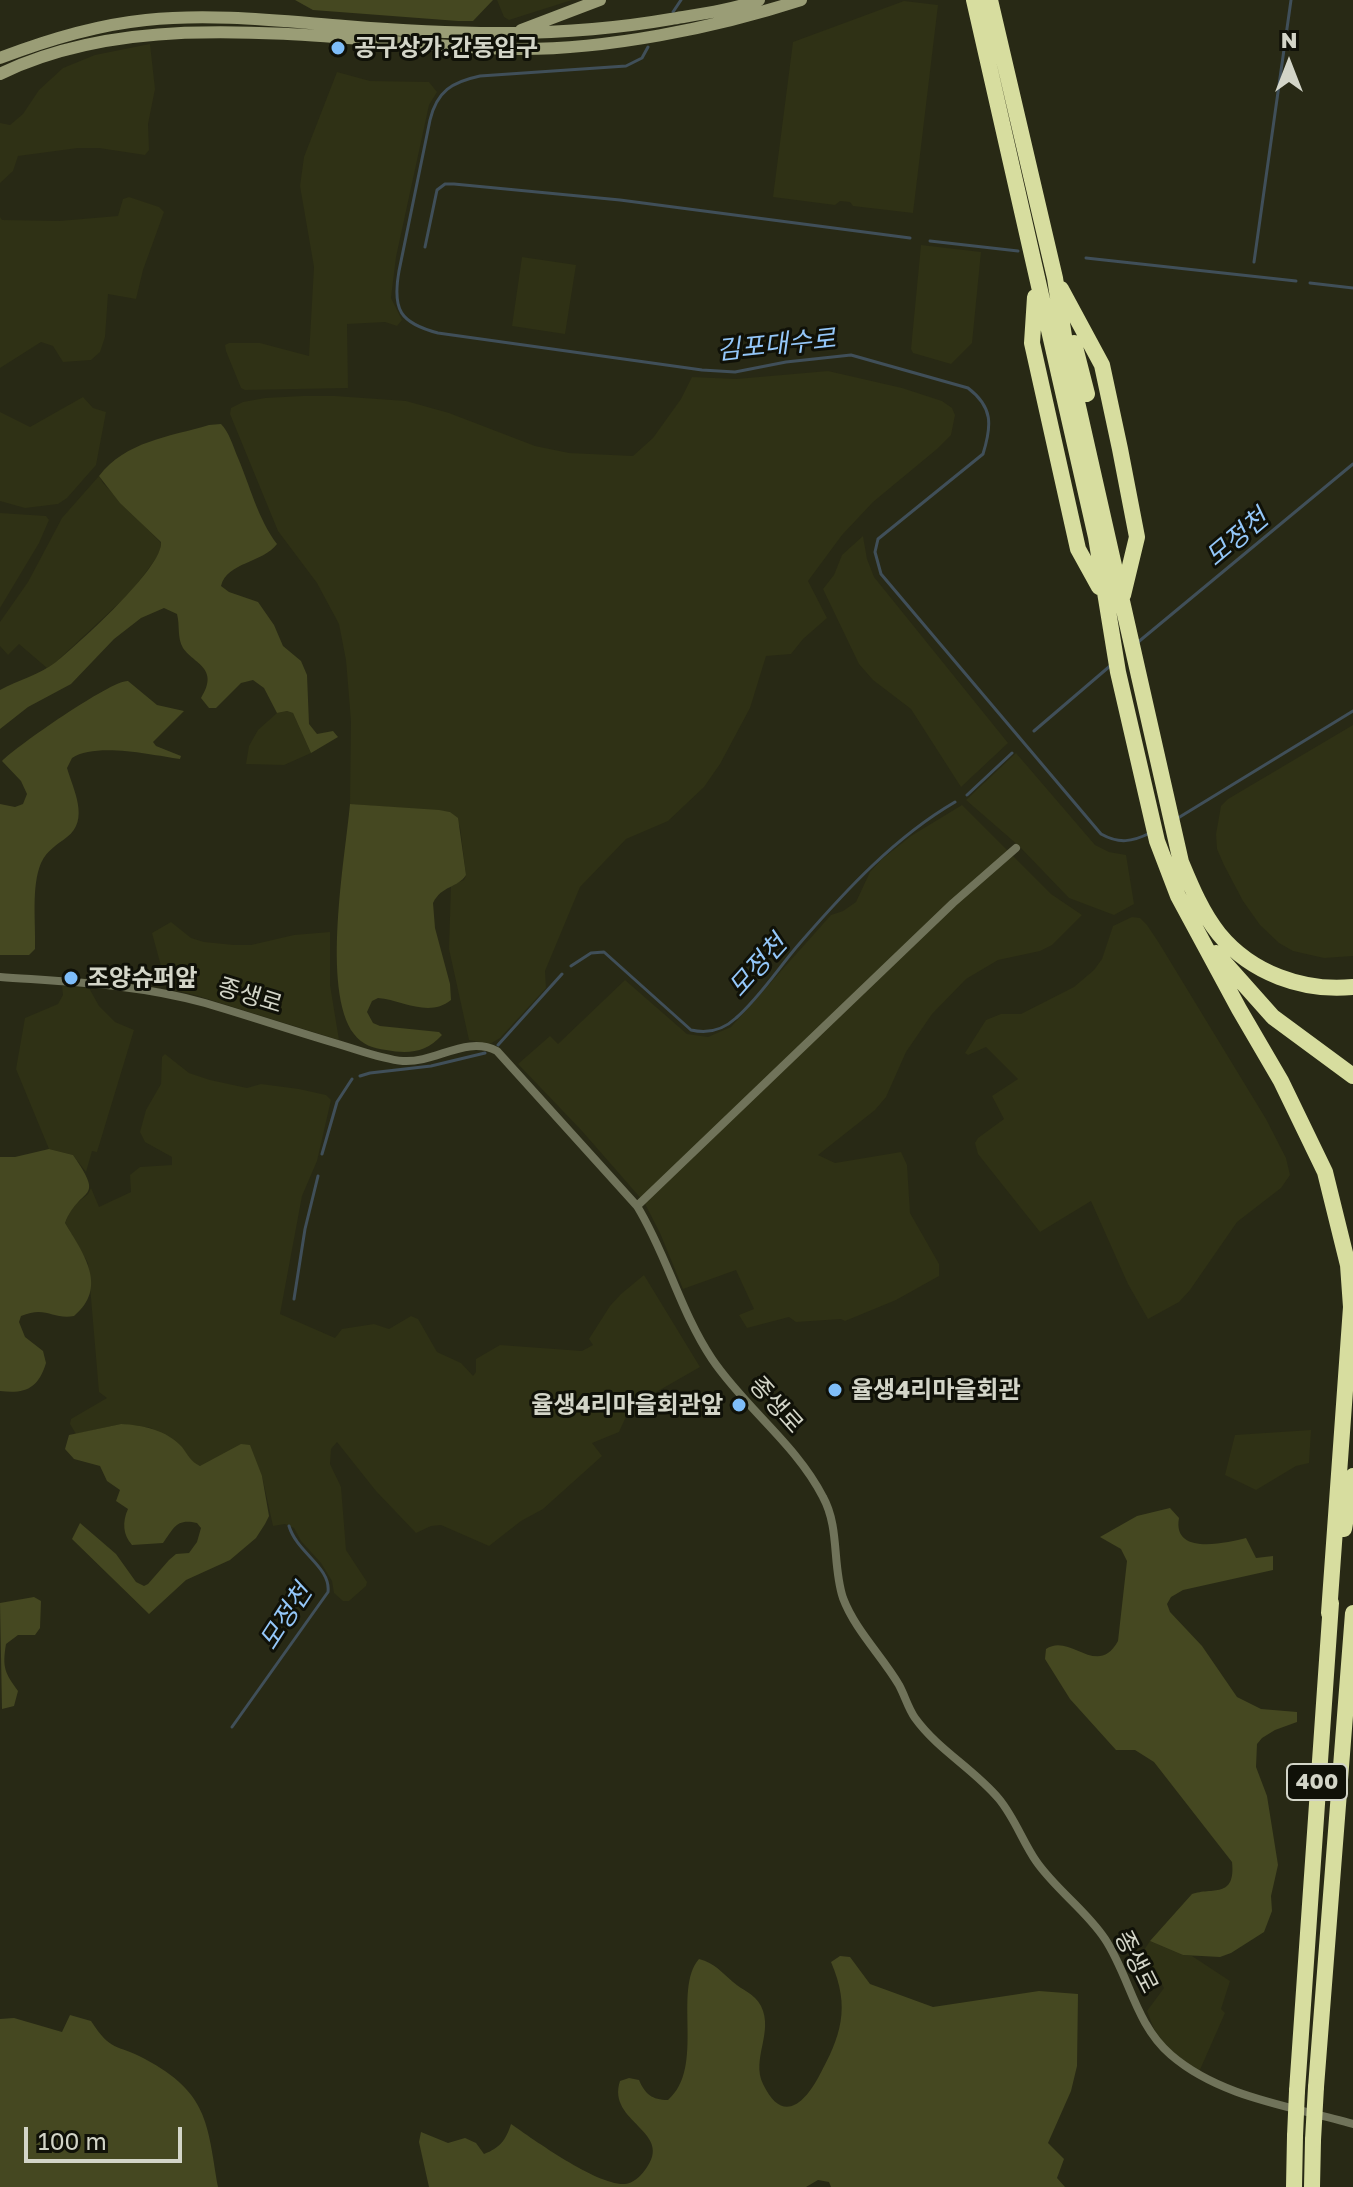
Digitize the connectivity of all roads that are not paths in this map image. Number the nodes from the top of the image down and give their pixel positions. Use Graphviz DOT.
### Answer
graph roads {
  1 [pos="600,0"];
  2 [pos="759,0"];
  3 [pos="801,0"];
  4 [pos="990,0"];
  5 [pos="974,4"];
  6 [pos="567,13"];
  7 [pos="565,33"];
  8 [pos="505,35"];
  9 [pos="0,58"];
  10 [pos="0,74"];
  11 [pos="1055,278"];
  12 [pos="1124,602"];
  13 [pos="1016,848"];
  14 [pos="1199,934"];
  15 [pos="1220,934"];
  16 [pos="0,977"];
  17 [pos="1353,987"];
  18 [pos="1353,1064"];
  19 [pos="1353,1076"];
  20 [pos="637,1206"];
  21 [pos="1353,1476"];
  22 [pos="1329,1613"];
  23 [pos="1353,1613"];
  24 [pos="1353,1657"];
  25 [pos="1346,1686"];
  26 [pos="1353,2124"];
  27 [pos="1294,2187"];
  28 [pos="1312,2187"];
  1 -- 6 [label="main road"];
  2 -- 7 [label="main road"];
  3 -- 10 [label="main road"];
  4 -- 11 [label="highway"];
  5 -- 14 [label="highway"];
  6 -- 7 [label="main road"];
  6 -- 8 [label="main road"];
  7 -- 8 [label="main road"];
  8 -- 9 [label="main road"];
  11 -- 12 [label="highway"];
  11 -- 12 [label="highway"];
  12 -- 15 [label="highway"];
  13 -- 20 [label="street"];
  14 -- 19 [label="highway"];
  14 -- 22 [label="highway"];
  15 -- 17 [label="highway"];
  15 -- 18 [label="highway"];
  16 -- 20 [label="street, 종생로"];
  20 -- 26 [label="street, 종생로"];
  21 -- 22 [label="highway, 400"];
  22 -- 27 [label="highway, 400, bridge"];
  23 -- 25 [label="highway, 400"];
  24 -- 25 [label="highway"];
  25 -- 28 [label="highway, 400, bridge"];
}
